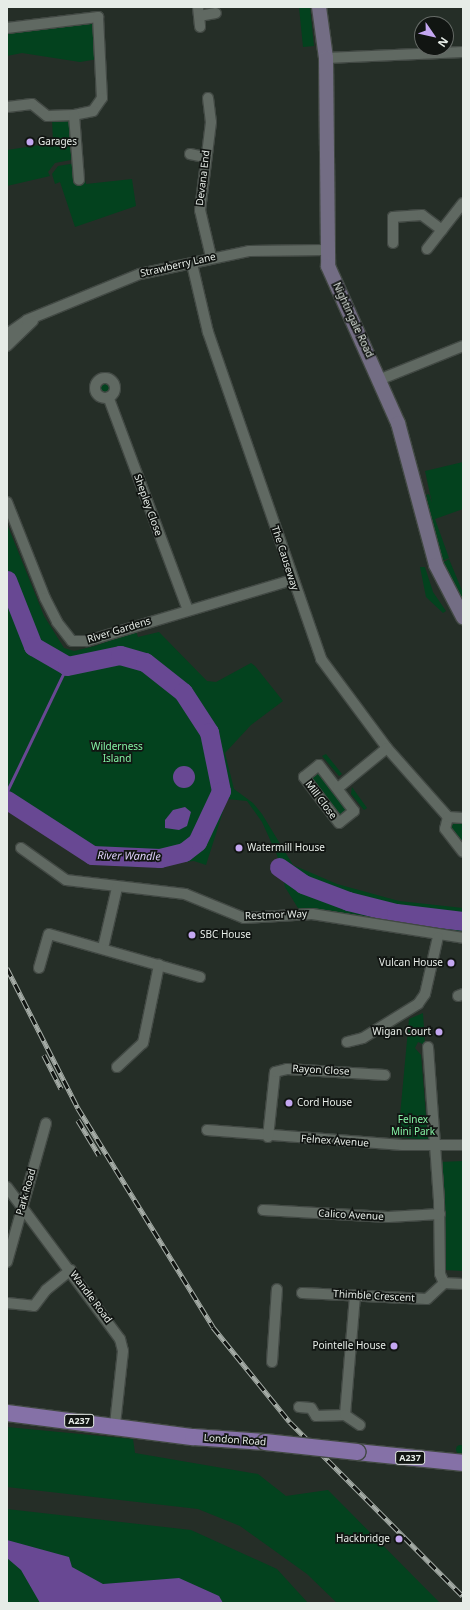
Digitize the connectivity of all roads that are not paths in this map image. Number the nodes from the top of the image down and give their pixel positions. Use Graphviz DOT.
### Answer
graph roads {
  1 [pos="318,7"];
  2 [pos="199,11"];
  3 [pos="216,14"];
  4 [pos="200,27"];
  5 [pos="7,28"];
  6 [pos="460,50"];
  7 [pos="326,58"];
  8 [pos="208,98"];
  9 [pos="7,107"];
  10 [pos="74,115"];
  11 [pos="190,154"];
  12 [pos="204,157"];
  13 [pos="79,180"];
  14 [pos="463,203"];
  15 [pos="442,230"];
  16 [pos="393,243"];
  17 [pos="427,249"];
  18 [pos="326,250"];
  19 [pos="211,257"];
  20 [pos="192,264"];
  21 [pos="38,315"];
  22 [pos="7,334"];
  23 [pos="7,346"];
  24 [pos="463,346"];
  25 [pos="381,379"];
  26 [pos="109,399"];
  27 [pos="7,502"];
  28 [pos="292,580"];
  29 [pos="188,610"];
  30 [pos="461,611"];
  31 [pos="387,748"];
  32 [pos="338,788"];
  33 [pos="448,817"];
  34 [pos="463,818"];
  35 [pos="21,848"];
  36 [pos="463,852"];
  37 [pos="117,888"];
  38 [pos="438,937"];
  39 [pos="463,938"];
  40 [pos="103,948"];
  41 [pos="159,965"];
  42 [pos="39,968"];
  43 [pos="200,977"];
  44 [pos="347,1042"];
  45 [pos="428,1047"];
  46 [pos="116,1067"];
  47 [pos="385,1075"];
  48 [pos="46,1123"];
  49 [pos="207,1130"];
  50 [pos="268,1137"];
  51 [pos="463,1145"];
  52 [pos="435,1146"];
  53 [pos="7,1187"];
  54 [pos="22,1207"];
  55 [pos="263,1210"];
  56 [pos="440,1214"];
  57 [pos="7,1262"];
  58 [pos="71,1270"];
  59 [pos="444,1283"];
  60 [pos="463,1284"];
  61 [pos="277,1289"];
  62 [pos="302,1293"];
  63 [pos="355,1295"];
  64 [pos="7,1303"];
  65 [pos="272,1362"];
  66 [pos="299,1407"];
  67 [pos="7,1413"];
  68 [pos="345,1415"];
  69 [pos="115,1425"];
  70 [pos="360,1425"];
  71 [pos="463,1463"];
  1 -- 7 [label="main road, Nightingale Road"];
  2 -- 3 [label="street"];
  2 -- 4 [label="street"];
  5 -- 10 [label="street"];
  6 -- 7 [label="street"];
  7 -- 18 [label="main road, Nightingale Road"];
  8 -- 12 [label="street, Devana End"];
  9 -- 10 [label="street"];
  10 -- 13 [label="street"];
  11 -- 12 [label="street"];
  12 -- 19 [label="street, Devana End"];
  14 -- 15 [label="street"];
  15 -- 16 [label="street"];
  15 -- 17 [label="street"];
  18 -- 19 [label="street, Strawberry Lane"];
  18 -- 25 [label="main road, Nightingale Road"];
  19 -- 20 [label="street, Strawberry Lane"];
  20 -- 21 [label="street, Strawberry Lane"];
  20 -- 28 [label="street, The Causeway"];
  21 -- 22 [label="street, Strawberry Lane"];
  21 -- 23 [label="street, Strawberry Lane"];
  24 -- 25 [label="street"];
  25 -- 30 [label="main road, Nightingale Road"];
  26 -- 29 [label="street, Shepley Close"];
  27 -- 29 [label="street, River Gardens"];
  28 -- 29 [label="street, River Gardens"];
  28 -- 31 [label="street, The Causeway"];
  31 -- 32 [label="street, Mill Close"];
  31 -- 33 [label="street, The Causeway"];
  32 -- 32 [label="street, Mill Close"];
  33 -- 34 [label="street"];
  33 -- 36 [label="street"];
  35 -- 37 [label="street, Restmor Way"];
  37 -- 38 [label="street, Restmor Way"];
  37 -- 40 [label="street"];
  38 -- 39 [label="street, Restmor Way"];
  38 -- 44 [label="street"];
  40 -- 41 [label="street"];
  40 -- 42 [label="street"];
  41 -- 43 [label="street"];
  41 -- 46 [label="street"];
  45 -- 52 [label="street"];
  47 -- 50 [label="street, Rayon Close"];
  48 -- 54 [label="street, Park Road"];
  49 -- 50 [label="street, Felnex Avenue"];
  50 -- 52 [label="street, Felnex Avenue"];
  51 -- 52 [label="street, Felnex Avenue"];
  52 -- 56 [label="street"];
  53 -- 54 [label="street, Wandle Road"];
  54 -- 57 [label="street, Park Road"];
  54 -- 58 [label="street, Wandle Road"];
  55 -- 56 [label="street, Calico Avenue"];
  56 -- 59 [label="street"];
  58 -- 64 [label="street"];
  58 -- 69 [label="street, Wandle Road"];
  59 -- 60 [label="street"];
  59 -- 63 [label="street, Thimble Crescent"];
  61 -- 65 [label="street"];
  62 -- 63 [label="street, Thimble Crescent"];
  63 -- 68 [label="street"];
  66 -- 68 [label="street"];
  67 -- 69 [label="main road, London Road / A237"];
  68 -- 70 [label="street"];
  69 -- 71 [label="main road, London Road / A237, bridge"];
}
